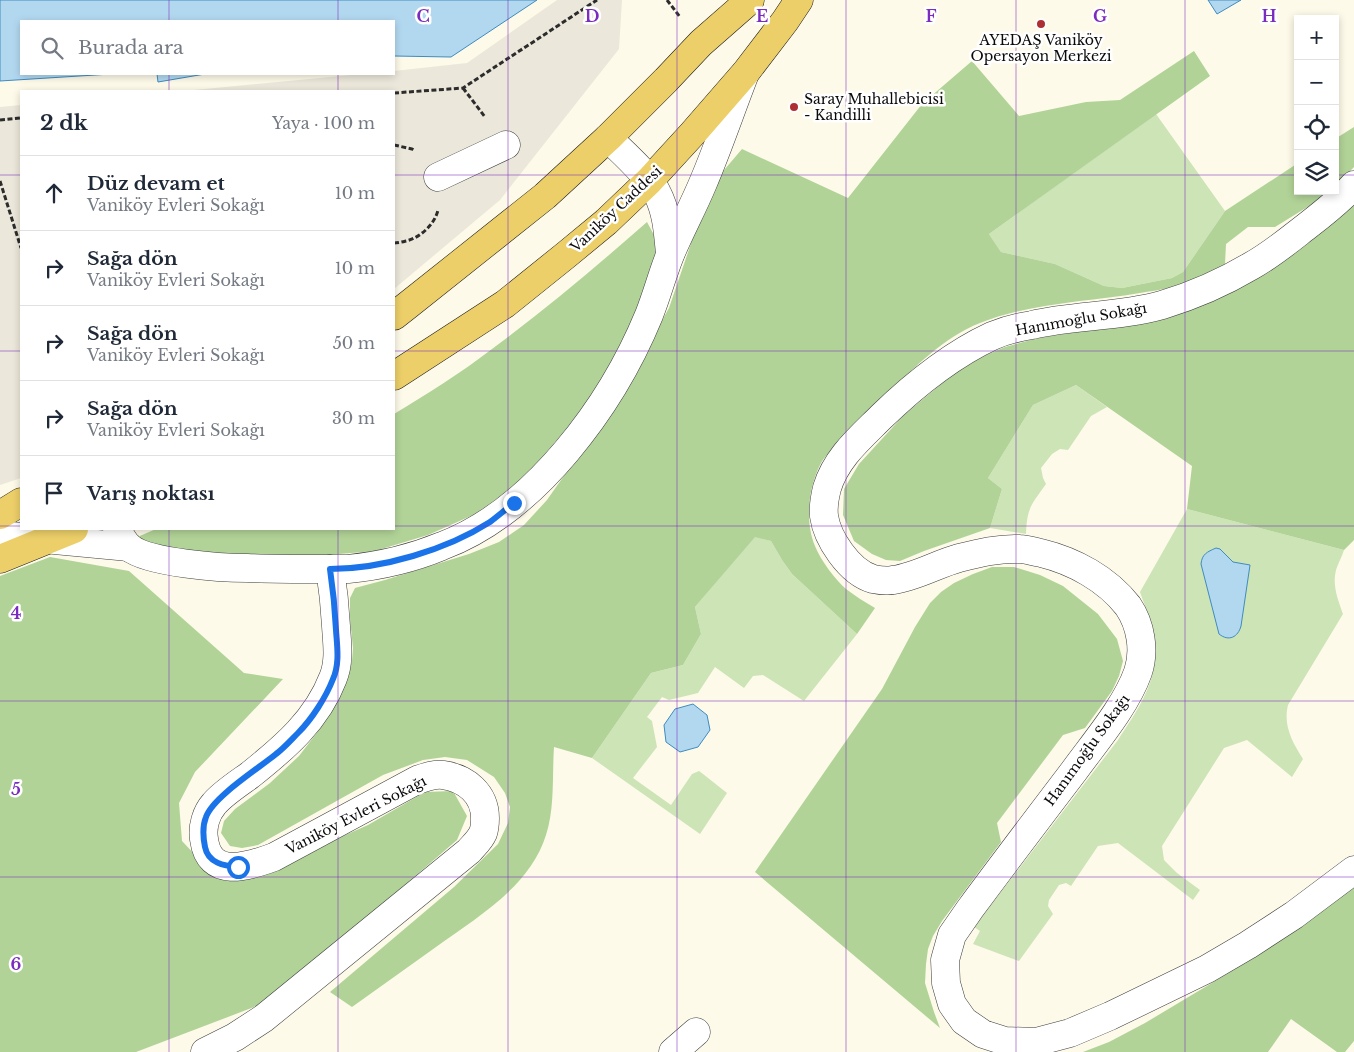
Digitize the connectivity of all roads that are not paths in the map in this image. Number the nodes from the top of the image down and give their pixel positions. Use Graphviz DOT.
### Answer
graph roads {
  1 [pos="750,0"];
  2 [pos="799,0"];
  3 [pos="746,72"];
  4 [pos="608,138"];
  5 [pos="506,145"];
  6 [pos="438,177"];
  7 [pos="649,181"];
  8 [pos="1354,185"];
  9 [pos="670,255"];
  10 [pos="395,315"];
  11 [pos="395,375"];
  12 [pos="20,503"];
  13 [pos="0,515"];
  14 [pos="72,530"];
  15 [pos="0,536"];
  16 [pos="123,538"];
  17 [pos="47,540"];
  18 [pos="0,559"];
  19 [pos="330,569"];
  20 [pos="1354,870"];
  21 [pos="696,1032"];
  22 [pos="205,1052"];
  23 [pos="673,1052"];
  1 -- 4 [label="main road"];
  2 -- 3 [label="main road, Vaniköy Caddesi"];
  3 -- 7 [label="main road, Vaniköy Caddesi"];
  3 -- 9 [label="street"];
  4 -- 7 [label="street"];
  4 -- 10 [label="main road"];
  5 -- 6 [label="street"];
  7 -- 9 [label="street"];
  7 -- 11 [label="main road, Vaniköy Caddesi"];
  8 -- 20 [label="street, Hanımoğlu Sokağı"];
  9 -- 19 [label="street"];
  12 -- 13 [label="main road"];
  14 -- 17 [label="main road"];
  15 -- 17 [label="street"];
  16 -- 17 [label="street"];
  16 -- 19 [label="street"];
  17 -- 18 [label="main road"];
  19 -- 22 [label="street, Vaniköy Evleri Sokağı"];
  21 -- 23 [label="street"];
}
